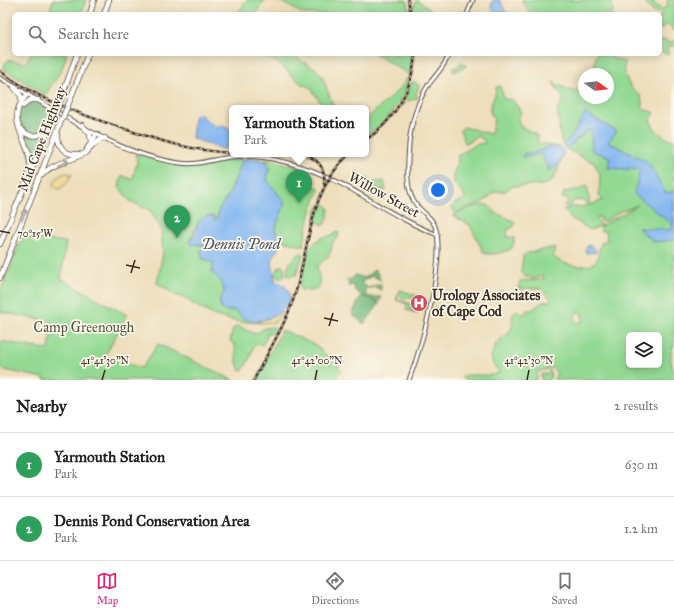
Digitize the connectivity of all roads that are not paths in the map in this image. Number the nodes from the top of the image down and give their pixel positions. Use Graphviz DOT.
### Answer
graph roads {
  1 [pos="94,0"];
  2 [pos="110,0"];
  3 [pos="473,0"];
  4 [pos="91,12"];
  5 [pos="105,12"];
  6 [pos="468,12"];
  7 [pos="76,56"];
  8 [pos="87,56"];
  9 [pos="448,56"];
  10 [pos="0,77"];
  11 [pos="14,87"];
  12 [pos="28,95"];
  13 [pos="38,100"];
  14 [pos="22,104"];
  15 [pos="53,122"];
  16 [pos="82,125"];
  17 [pos="59,128"];
  18 [pos="97,134"];
  19 [pos="105,138"];
  20 [pos="91,142"];
  21 [pos="90,148"];
  22 [pos="233,157"];
  23 [pos="254,157"];
  24 [pos="38,181"];
  25 [pos="18,202"];
  26 [pos="438,235"];
  27 [pos="0,244"];
  28 [pos="0,278"];
  29 [pos="409,380"];
  1 -- 4 [label="highway"];
  2 -- 5 [label="highway"];
  3 -- 6 [label="main road"];
  7 -- 15 [label="highway, Mid Cape Highway, bridge"];
  8 -- 17 [label="highway, Mid Cape Highway, bridge"];
  9 -- 26 [label="main road"];
  10 -- 11 [label="main road, Willow Street"];
  11 -- 12 [label="main road, Willow Street"];
  11 -- 14 [label="highway"];
  12 -- 13 [label="main road, Willow Street"];
  12 -- 14 [label="highway"];
  13 -- 14 [label="highway"];
  13 -- 16 [label="main road, Willow Street"];
  14 -- 15 [label="highway"];
  14 -- 25 [label="highway"];
  15 -- 25 [label="highway, Mid Cape Highway"];
  16 -- 18 [label="main road, Willow Street"];
  16 -- 20 [label="highway"];
  17 -- 20 [label="highway"];
  17 -- 24 [label="highway, Mid Cape Highway"];
  18 -- 19 [label="main road, Willow Street"];
  18 -- 20 [label="highway"];
  18 -- 21 [label="highway"];
  19 -- 21 [label="highway"];
  19 -- 22 [label="main road, Willow Street"];
  24 -- 21 [label="highway, one-way"];
  23 -- 26 [label="main road, Willow Street"];
  28 -- 24 [label="highway, Mid Cape Highway, one-way"];
  25 -- 27 [label="highway, Mid Cape Highway"];
  26 -- 29 [label="main road"];
}
